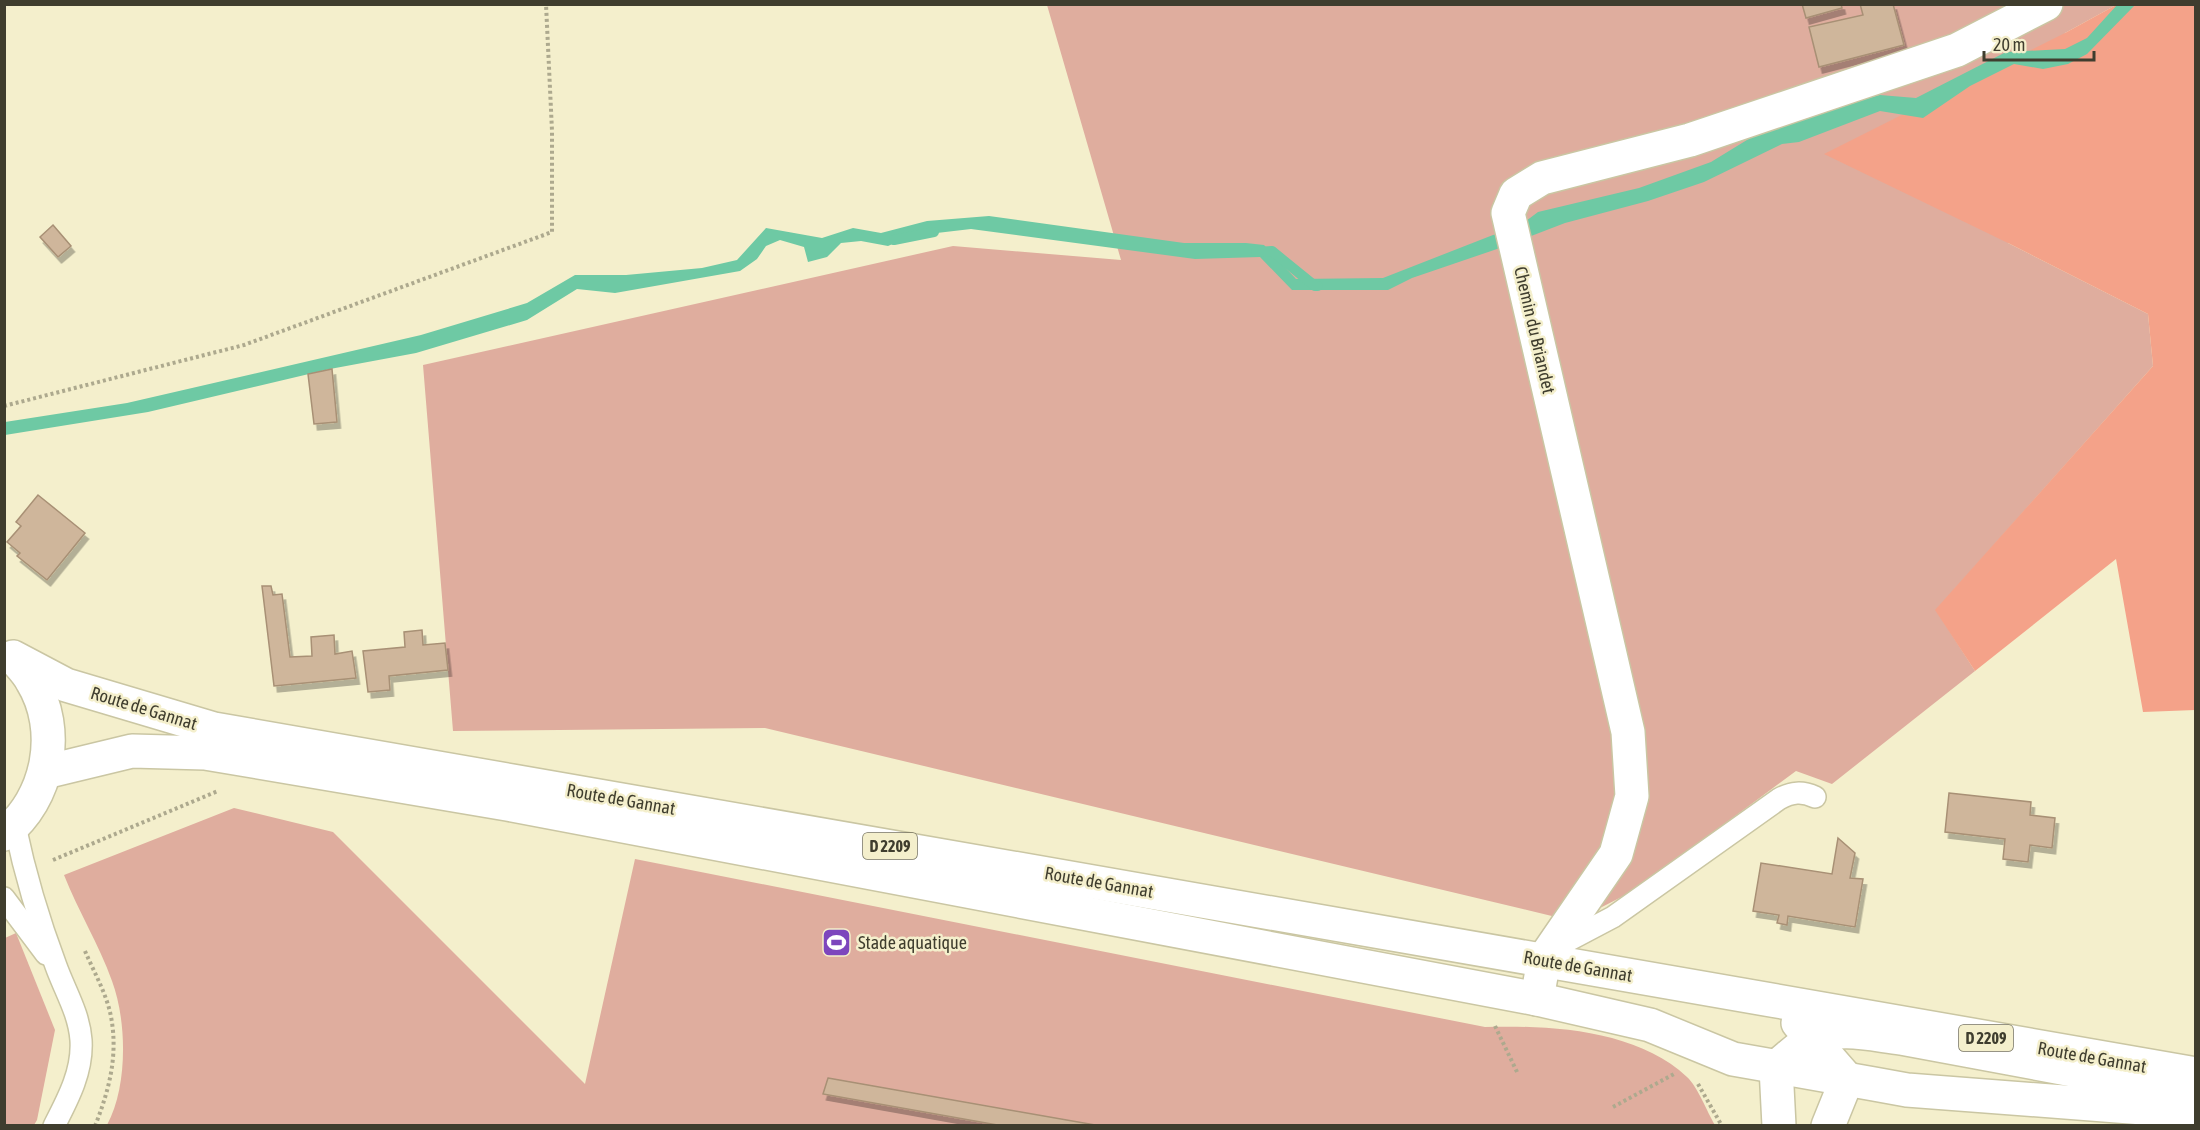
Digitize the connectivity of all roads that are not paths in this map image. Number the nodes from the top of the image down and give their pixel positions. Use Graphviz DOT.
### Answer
graph roads {
  1 [pos="2046,4"];
  2 [pos="9,653"];
  3 [pos="45,772"];
  4 [pos="1815,797"];
  5 [pos="10,830"];
  6 [pos="4,898"];
  7 [pos="1547,955"];
  8 [pos="56,966"];
  9 [pos="1536,999"];
  10 [pos="1777,1002"];
  11 [pos="1813,1038"];
  12 [pos="1776,1066"];
  13 [pos="2196,1074"];
  14 [pos="1847,1079"];
  15 [pos="2196,1093"];
  16 [pos="2196,1118"];
  17 [pos="54,1125"];
  18 [pos="1779,1125"];
  19 [pos="1828,1125"];
  1 -- 7 [label="main road, Chemin du Briandet"];
  2 -- 3 [label="main road"];
  2 -- 7 [label="main road, Route de Gannat / D 2209"];
  3 -- 5 [label="main road"];
  3 -- 9 [label="main road, Route de Gannat / D 2209"];
  4 -- 7 [label="lane"];
  5 -- 8 [label="lane"];
  6 -- 8 [label="lane"];
  7 -- 9 [label="main road, Chemin du Briandet"];
  7 -- 10 [label="main road, Route de Gannat / D 2209"];
  8 -- 17 [label="lane"];
  9 -- 12 [label="main road, Route de Gannat / D 2209"];
  10 -- 11 [label="main road"];
  10 -- 13 [label="main road, Route de Gannat / D 2209"];
  11 -- 12 [label="main road"];
  11 -- 14 [label="main road"];
  11 -- 15 [label="main road"];
  12 -- 14 [label="main road, Route de Gannat / D 2209"];
  12 -- 18 [label="main road"];
  14 -- 16 [label="main road, Route de Gannat / D 2209"];
  14 -- 19 [label="main road"];
}
